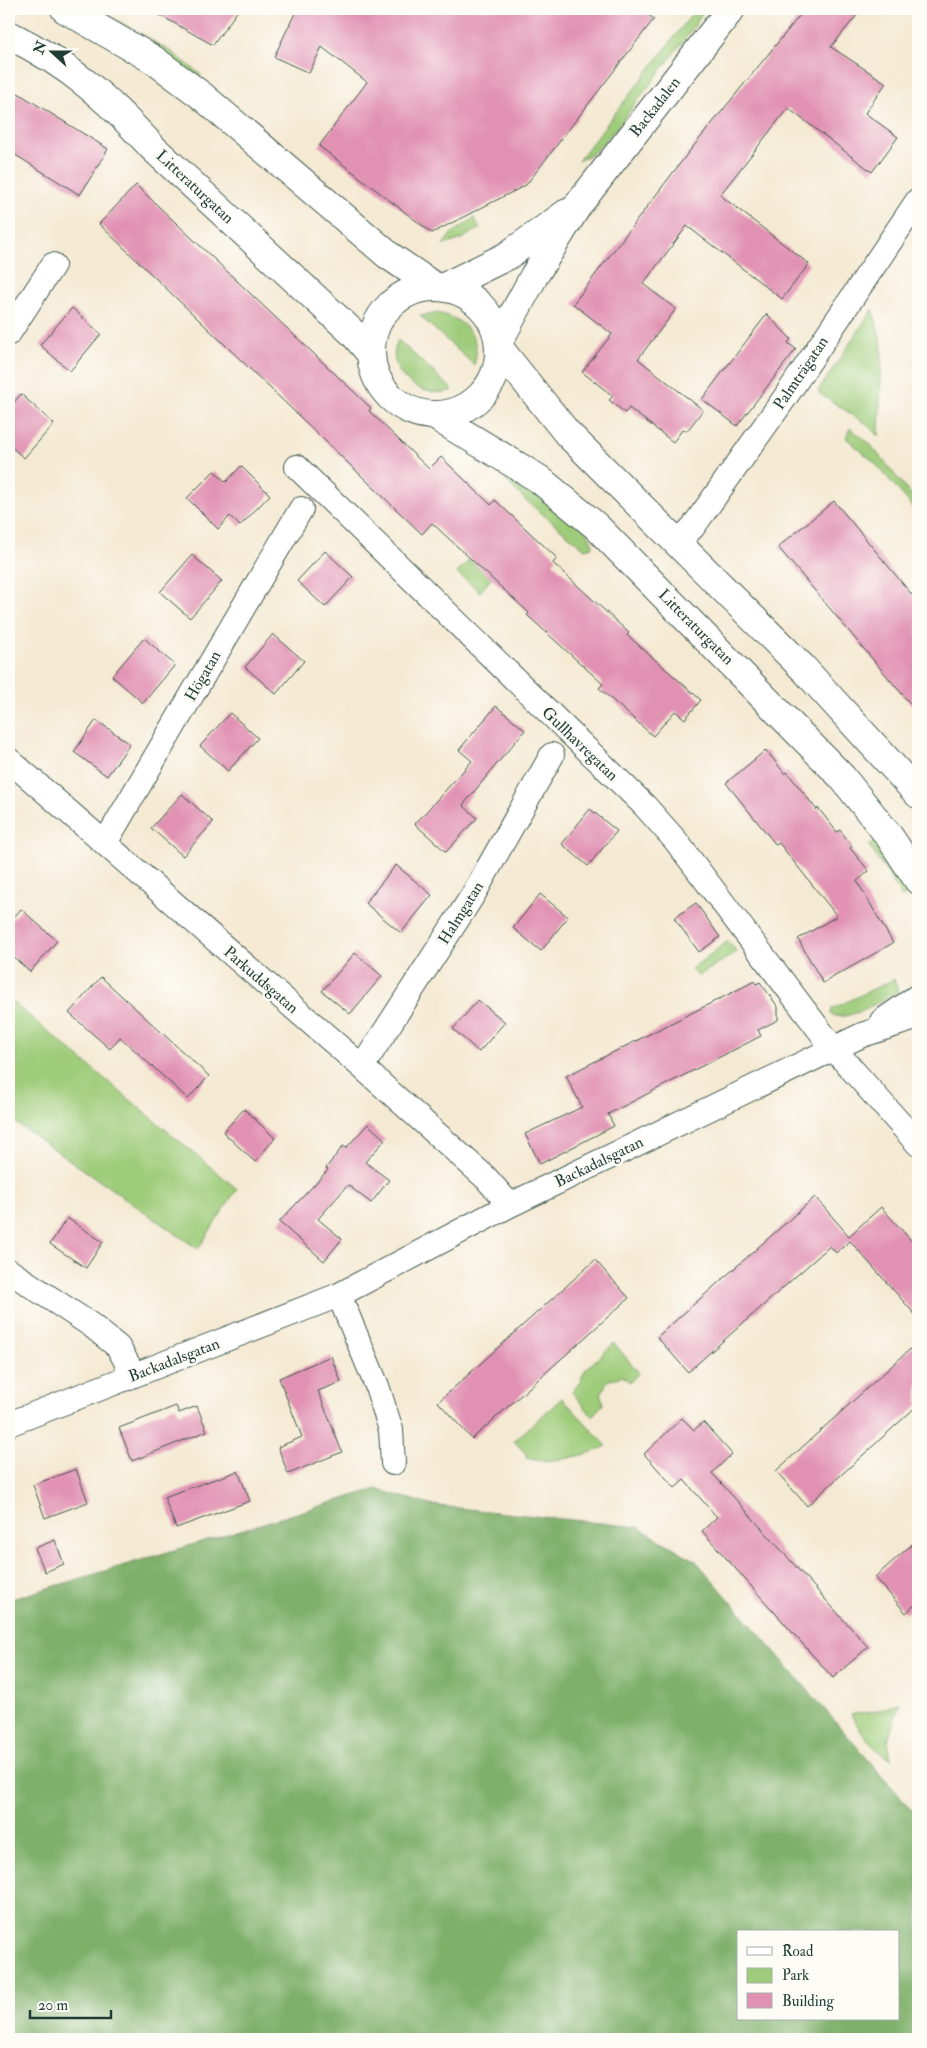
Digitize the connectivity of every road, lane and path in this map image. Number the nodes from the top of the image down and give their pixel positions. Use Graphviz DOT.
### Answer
graph roads {
  1 [pos="65,9"];
  2 [pos="731,9"];
  3 [pos="9,35"];
  4 [pos="918,200"];
  5 [pos="578,205"];
  6 [pos="54,266"];
  7 [pos="440,287"];
  8 [pos="9,333"];
  9 [pos="499,344"];
  10 [pos="371,354"];
  11 [pos="435,416"];
  12 [pos="297,467"];
  13 [pos="301,509"];
  14 [pos="678,542"];
  15 [pos="552,754"];
  16 [pos="9,760"];
  17 [pos="918,794"];
  18 [pos="105,843"];
  19 [pos="918,880"];
  20 [pos="918,996"];
  21 [pos="918,1017"];
  22 [pos="862,1035"];
  23 [pos="833,1048"];
  24 [pos="362,1067"];
  25 [pos="918,1144"];
  26 [pos="510,1205"];
  27 [pos="9,1271"];
  28 [pos="338,1295"];
  29 [pos="134,1375"];
  30 [pos="9,1424"];
  31 [pos="393,1463"];
  1 -- 7 [label="street, Litteraturgatan"];
  2 -- 5 [label="street, Backadalen"];
  3 -- 10 [label="street, Litteraturgatan"];
  4 -- 14 [label="street, Palmträgatan"];
  5 -- 7 [label="street, Backadalen"];
  5 -- 9 [label="street, Backadalen"];
  6 -- 8 [label="street"];
  7 -- 9 [label="street, Litteraturgatan"];
  7 -- 10 [label="street, Litteraturgatan"];
  9 -- 11 [label="street, Litteraturgatan"];
  9 -- 14 [label="street, Litteraturgatan"];
  10 -- 11 [label="street, Litteraturgatan"];
  11 -- 19 [label="street, Litteraturgatan"];
  12 -- 23 [label="street, Gullhavregatan"];
  13 -- 18 [label="street, Högatan"];
  14 -- 17 [label="street, Litteraturgatan"];
  15 -- 24 [label="street, Halmgatan"];
  16 -- 18 [label="street, Parkuddsgatan"];
  18 -- 24 [label="street, Parkuddsgatan"];
  20 -- 22 [label="street, Backadalsgatan"];
  21 -- 22 [label="street, Backadalsgatan"];
  22 -- 23 [label="street, Backadalsgatan"];
  23 -- 25 [label="street, Gullhavregatan"];
  23 -- 26 [label="street, Backadalsgatan"];
  24 -- 26 [label="street, Parkuddsgatan"];
  26 -- 28 [label="street, Backadalsgatan"];
  27 -- 29 [label="street"];
  28 -- 29 [label="street, Backadalsgatan"];
  28 -- 31 [label="street"];
  29 -- 30 [label="street, Backadalsgatan"];
}
